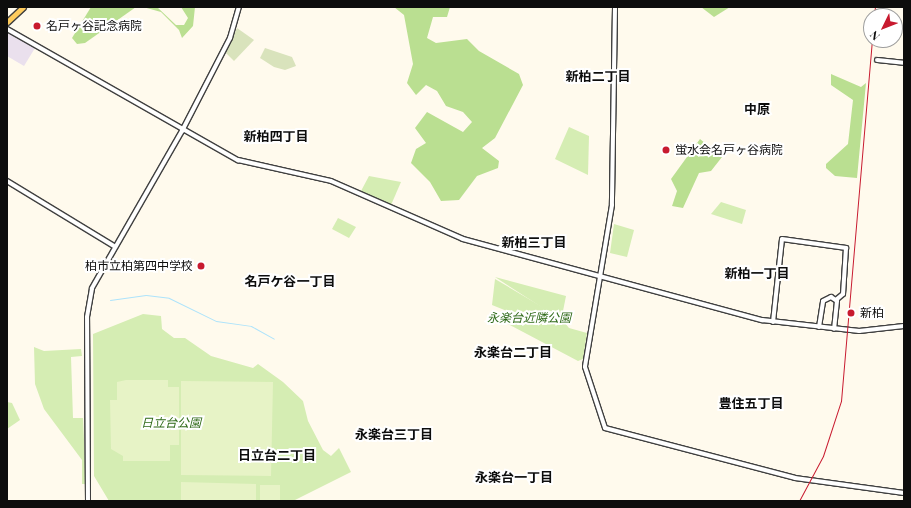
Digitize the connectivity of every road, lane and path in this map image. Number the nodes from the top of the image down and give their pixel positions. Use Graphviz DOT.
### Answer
graph roads {
  1 [pos="23,7"];
  2 [pos="239,7"];
  3 [pos="615,7"];
  4 [pos="7,22"];
  5 [pos="7,28"];
  6 [pos="877,60"];
  7 [pos="904,63"];
  8 [pos="182,131"];
  9 [pos="7,181"];
  10 [pos="114,246"];
  11 [pos="601,276"];
  12 [pos="837,299"];
  13 [pos="773,322"];
  14 [pos="904,326"];
  15 [pos="820,327"];
  16 [pos="834,329"];
  17 [pos="904,493"];
  18 [pos="88,501"];
  1 -- 4 [label="main road"];
  2 -- 8 [label="street"];
  3 -- 11 [label="street"];
  5 -- 8 [label="street"];
  6 -- 7 [label="street"];
  8 -- 10 [label="street"];
  8 -- 11 [label="street"];
  9 -- 10 [label="street"];
  10 -- 18 [label="street"];
  11 -- 13 [label="street"];
  11 -- 17 [label="street"];
  12 -- 13 [label="street"];
  12 -- 15 [label="street"];
  12 -- 16 [label="street"];
  13 -- 15 [label="street"];
  14 -- 16 [label="street"];
  15 -- 16 [label="street"];
}
